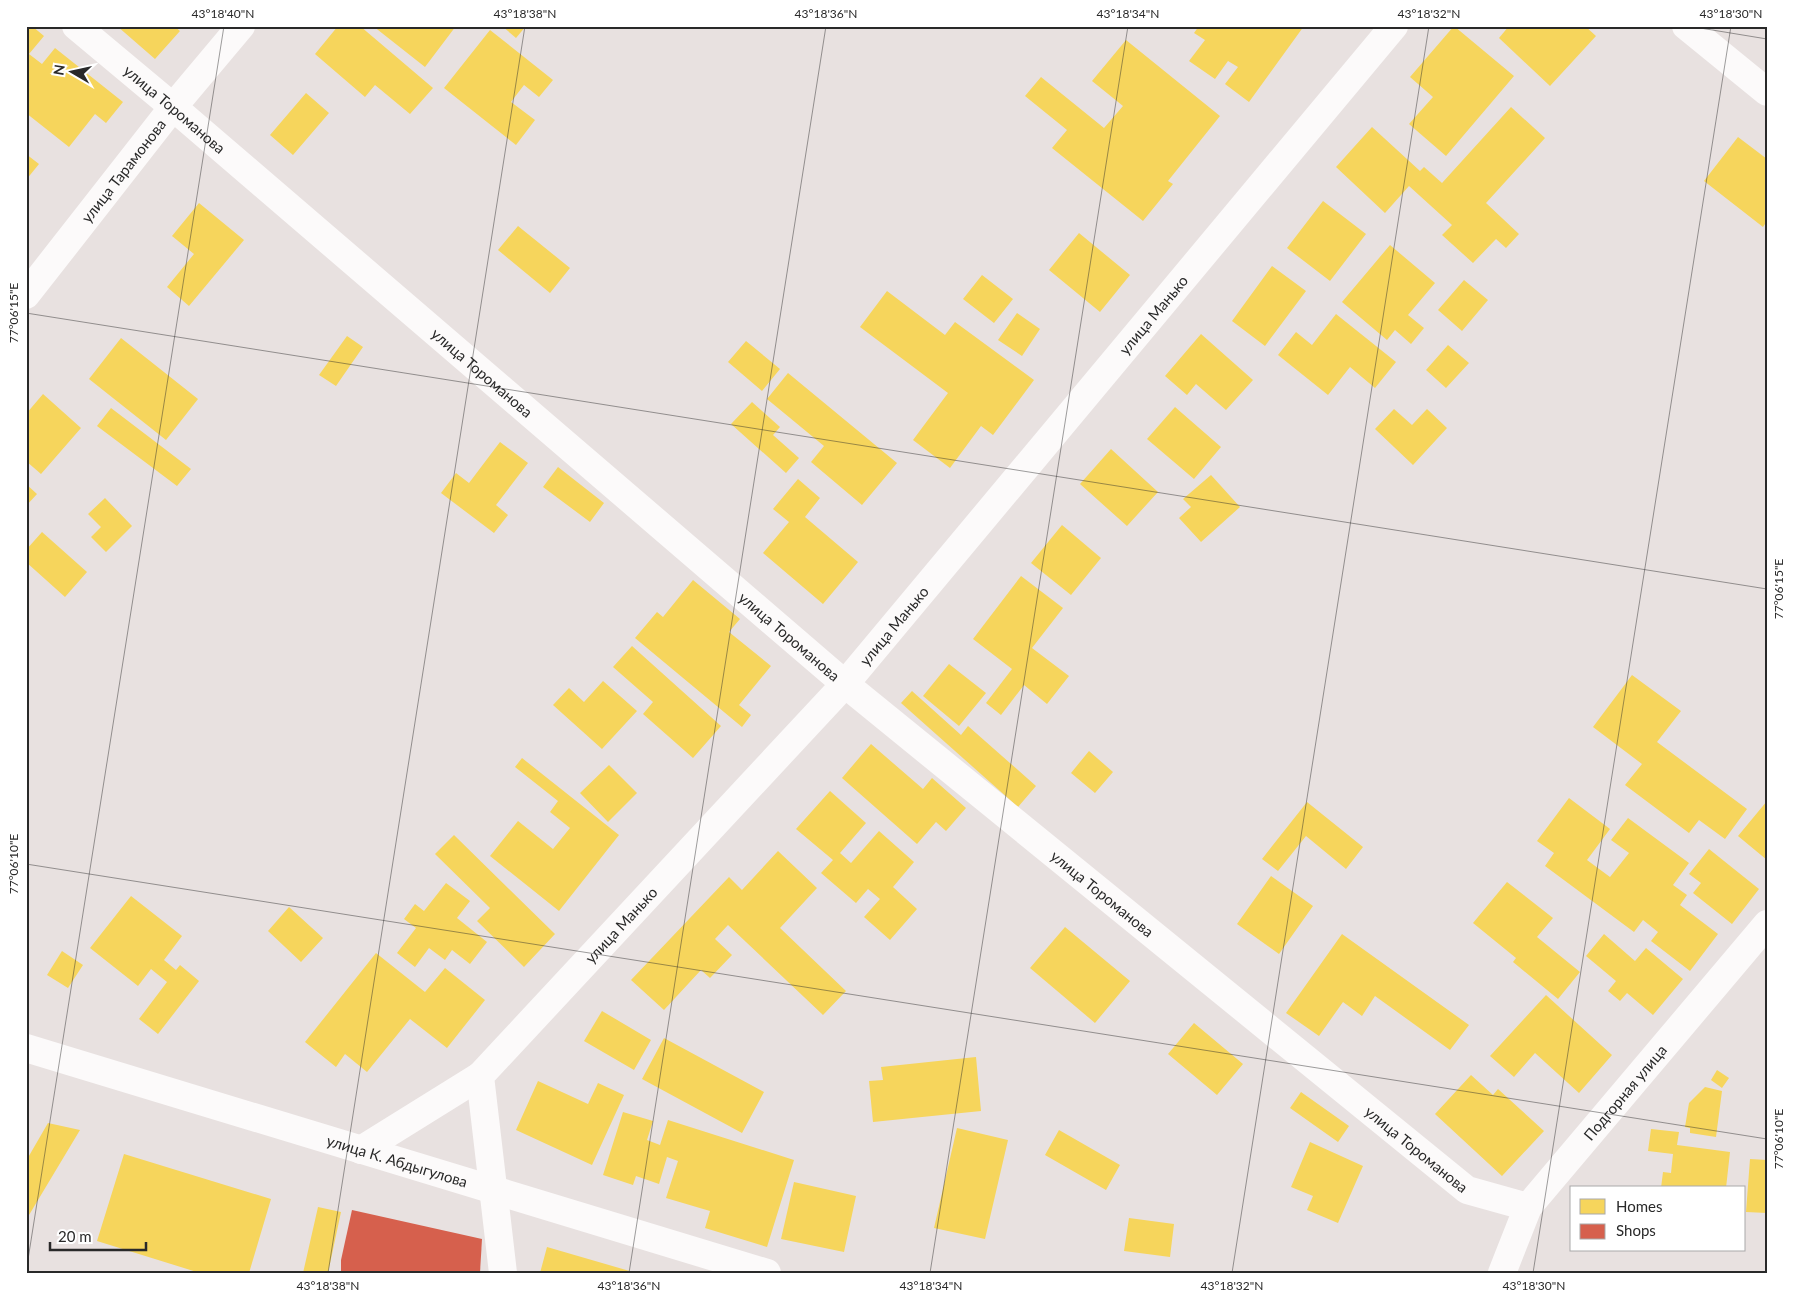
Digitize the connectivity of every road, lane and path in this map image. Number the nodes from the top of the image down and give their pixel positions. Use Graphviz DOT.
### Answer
graph roads {
  1 [pos="76,26"];
  2 [pos="241,26"];
  3 [pos="1394,26"];
  4 [pos="1686,26"];
  5 [pos="1767,92"];
  6 [pos="174,107"];
  7 [pos="26,295"];
  8 [pos="845,684"];
  9 [pos="1767,924"];
  10 [pos="26,1048"];
  11 [pos="480,1076"];
  12 [pos="361,1150"];
  13 [pos="494,1191"];
  14 [pos="1528,1207"];
  15 [pos="503,1273"];
  16 [pos="767,1273"];
  17 [pos="1502,1273"];
  1 -- 6 [label="street, улица Тороманова"];
  2 -- 6 [label="street, улица Тарамонова"];
  3 -- 8 [label="street, улица Манько"];
  4 -- 5 [label="street"];
  6 -- 7 [label="street, улица Тарамонова"];
  6 -- 8 [label="street, улица Тороманова"];
  8 -- 11 [label="street, улица Манько"];
  8 -- 14 [label="street, улица Тороманова"];
  9 -- 14 [label="street, Подгорная улица"];
  10 -- 12 [label="street, улица К. Абдыгулова"];
  11 -- 12 [label="street, улица Манько"];
  11 -- 13 [label="street"];
  12 -- 13 [label="street, улица К. Абдыгулова"];
  13 -- 15 [label="street"];
  13 -- 16 [label="street, улица К. Абдыгулова"];
  14 -- 17 [label="street, Подгорная улица"];
}
